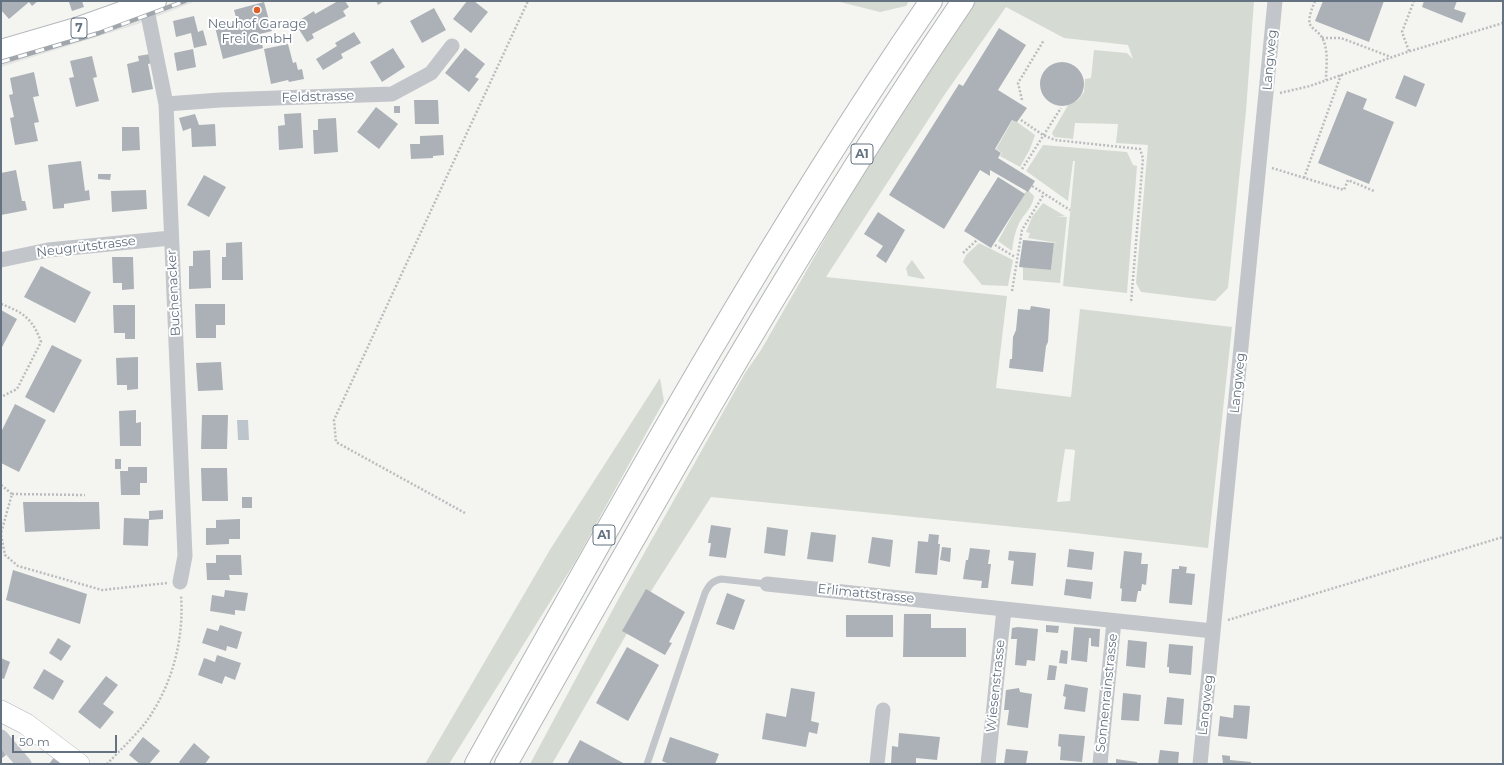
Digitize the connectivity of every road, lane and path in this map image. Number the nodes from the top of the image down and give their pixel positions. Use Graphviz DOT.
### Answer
graph roads {
  1 [pos="528,1"];
  2 [pos="931,1"];
  3 [pos="963,1"];
  4 [pos="1275,1"];
  5 [pos="1314,1"];
  6 [pos="1414,1"];
  7 [pos="151,3"];
  8 [pos="1503,23"];
  9 [pos="1322,38"];
  10 [pos="1044,40"];
  11 [pos="452,46"];
  12 [pos="1,51"];
  13 [pos="1409,52"];
  14 [pos="1392,57"];
  15 [pos="1342,75"];
  16 [pos="1326,80"];
  17 [pos="1267,96"];
  18 [pos="1022,100"];
  19 [pos="166,104"];
  20 [pos="1061,108"];
  21 [pos="1021,120"];
  22 [pos="1043,136"];
  23 [pos="1260,164"];
  24 [pos="1022,169"];
  25 [pos="1304,178"];
  26 [pos="1032,186"];
  27 [pos="1374,190"];
  28 [pos="1044,194"];
  29 [pos="1070,210"];
  30 [pos="171,238"];
  31 [pos="977,240"];
  32 [pos="995,245"];
  33 [pos="963,253"];
  34 [pos="1016,257"];
  35 [pos="1,260"];
  36 [pos="1012,292"];
  37 [pos="1,304"];
  38 [pos="1130,304"];
  39 [pos="1,397"];
  40 [pos="1,485"];
  41 [pos="12,494"];
  42 [pos="85,496"];
  43 [pos="465,513"];
  44 [pos="1,534"];
  45 [pos="1503,536"];
  46 [pos="1,554"];
  47 [pos="5,555"];
  48 [pos="180,582"];
  49 [pos="767,584"];
  50 [pos="1004,609"];
  51 [pos="1114,621"];
  52 [pos="1213,626"];
  53 [pos="1,710"];
  54 [pos="883,710"];
  55 [pos="1,737"];
  56 [pos="24,764"];
  57 [pos="79,764"];
  58 [pos="107,764"];
  59 [pos="476,764"];
  60 [pos="506,764"];
  61 [pos="647,764"];
  62 [pos="877,764"];
  63 [pos="988,764"];
  64 [pos="1100,764"];
  65 [pos="1200,764"];
  1 -- 43 [label="path"];
  2 -- 59 [label="main road, A1"];
  3 -- 60 [label="main road, A1"];
  4 -- 17 [label="street, Langweg"];
  5 -- 9 [label="path"];
  6 -- 13 [label="path"];
  7 -- 12 [label="main road, 7"];
  7 -- 19 [label="street, Buchenacker"];
  8 -- 13 [label="path"];
  9 -- 14 [label="path"];
  9 -- 16 [label="path"];
  10 -- 18 [label="path"];
  11 -- 19 [label="street, Feldstrasse"];
  13 -- 14 [label="path"];
  14 -- 15 [label="path"];
  15 -- 16 [label="path"];
  15 -- 25 [label="path"];
  16 -- 17 [label="path"];
  17 -- 23 [label="street, Langweg"];
  19 -- 30 [label="street, Buchenacker"];
  20 -- 22 [label="path"];
  21 -- 22 [label="path"];
  22 -- 24 [label="path"];
  22 -- 38 [label="path"];
  23 -- 25 [label="path"];
  23 -- 52 [label="street, Langweg"];
  25 -- 27 [label="path"];
  26 -- 28 [label="path"];
  28 -- 29 [label="path"];
  28 -- 36 [label="path"];
  30 -- 35 [label="street, Neugrütstrasse"];
  30 -- 48 [label="street, Buchenacker"];
  31 -- 33 [label="path"];
  32 -- 34 [label="path"];
  37 -- 39 [label="path"];
  40 -- 41 [label="path"];
  41 -- 42 [label="path"];
  41 -- 44 [label="path"];
  44 -- 47 [label="path"];
  45 -- 52 [label="path"];
  46 -- 47 [label="path"];
  47 -- 48 [label="path"];
  48 -- 58 [label="path"];
  49 -- 50 [label="street, Erlimattstrasse"];
  49 -- 61 [label="lane, Erlimattstrasse"];
  50 -- 51 [label="street, Erlimattstrasse"];
  50 -- 63 [label="street, Wiesenstrasse"];
  51 -- 52 [label="street, Erlimattstrasse"];
  51 -- 64 [label="street, Sonnenrainstrasse"];
  52 -- 65 [label="street, Langweg"];
  53 -- 57 [label="street"];
  54 -- 62 [label="street"];
  55 -- 56 [label="street"];
}
